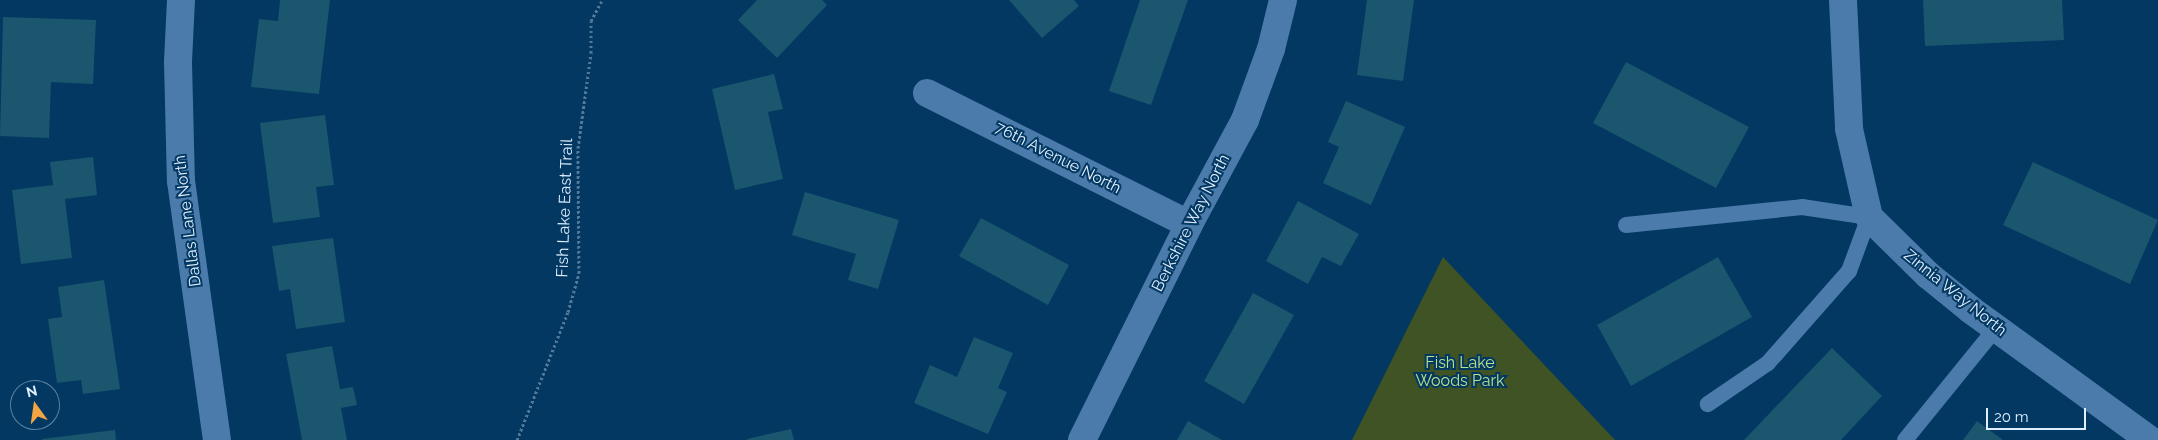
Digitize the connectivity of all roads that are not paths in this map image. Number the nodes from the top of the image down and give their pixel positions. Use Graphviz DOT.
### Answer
graph roads {
  1 [pos="181,0"];
  2 [pos="1283,0"];
  3 [pos="1843,0"];
  4 [pos="927,93"];
  5 [pos="1869,217"];
  6 [pos="1189,224"];
  7 [pos="1626,225"];
  8 [pos="1996,328"];
  9 [pos="1708,404"];
  10 [pos="2151,432"];
  11 [pos="218,440"];
  12 [pos="1082,440"];
  13 [pos="1905,440"];
  1 -- 11 [label="street, Dallas Lane North"];
  2 -- 6 [label="street, Berkshire Way North"];
  3 -- 5 [label="street"];
  4 -- 6 [label="street, 76th Avenue North"];
  5 -- 7 [label="lane"];
  5 -- 8 [label="street, Zinnia Way North"];
  5 -- 9 [label="lane"];
  6 -- 12 [label="street, Berkshire Way North"];
  8 -- 10 [label="street, Zinnia Way North"];
  8 -- 13 [label="lane"];
}
